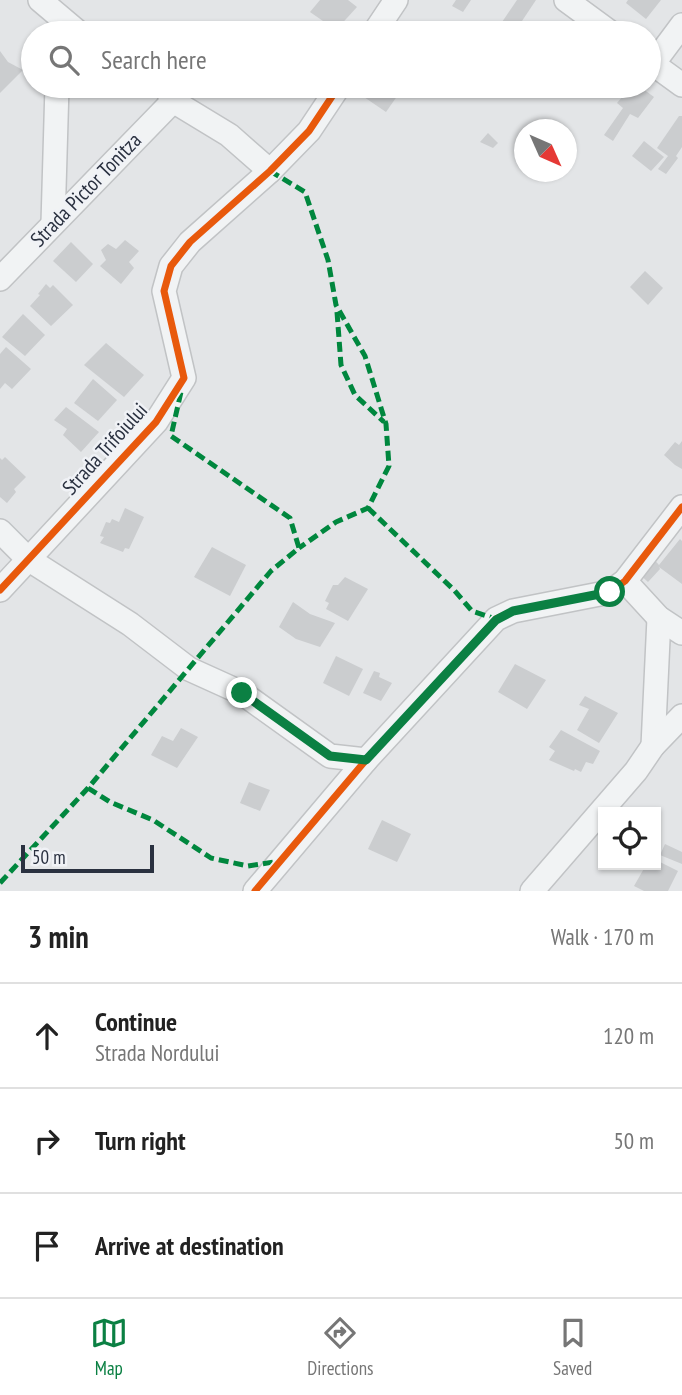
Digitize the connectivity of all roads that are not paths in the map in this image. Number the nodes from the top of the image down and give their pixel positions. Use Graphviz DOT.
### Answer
graph roads {
  1 [pos="40,0"];
  2 [pos="396,0"];
  3 [pos="566,0"];
  4 [pos="63,21"];
  5 [pos="382,21"];
  6 [pos="595,21"];
  7 [pos="682,25"];
  8 [pos="661,51"];
  9 [pos="661,70"];
  10 [pos="682,85"];
  11 [pos="57,98"];
  12 [pos="165,98"];
  13 [pos="176,98"];
  14 [pos="331,98"];
  15 [pos="270,171"];
  16 [pos="53,223"];
  17 [pos="0,279"];
  18 [pos="682,507"];
  19 [pos="0,531"];
  20 [pos="28,559"];
  21 [pos="625,581"];
  22 [pos="0,590"];
  23 [pos="659,618"];
  24 [pos="682,633"];
  25 [pos="682,716"];
  26 [pos="653,746"];
  27 [pos="366,760"];
  28 [pos="255,891"];
  29 [pos="532,891"];
  1 -- 4 [label="street"];
  2 -- 5 [label="street"];
  3 -- 6 [label="street"];
  7 -- 8 [label="street"];
  9 -- 10 [label="street"];
  11 -- 16 [label="street"];
  12 -- 16 [label="street, Strada Pictor Tonitza"];
  13 -- 15 [label="street"];
  14 -- 15 [label="street, Strada Trifoiului"];
  15 -- 20 [label="street, Strada Trifoiului"];
  16 -- 17 [label="street, Strada Pictor Tonitza"];
  18 -- 21 [label="street"];
  19 -- 20 [label="street"];
  20 -- 22 [label="street, Strada Trifoiului"];
  20 -- 27 [label="street"];
  21 -- 23 [label="street"];
  21 -- 27 [label="street"];
  23 -- 24 [label="street"];
  23 -- 26 [label="street"];
  25 -- 26 [label="street"];
  26 -- 29 [label="street"];
  27 -- 28 [label="street"];
}
